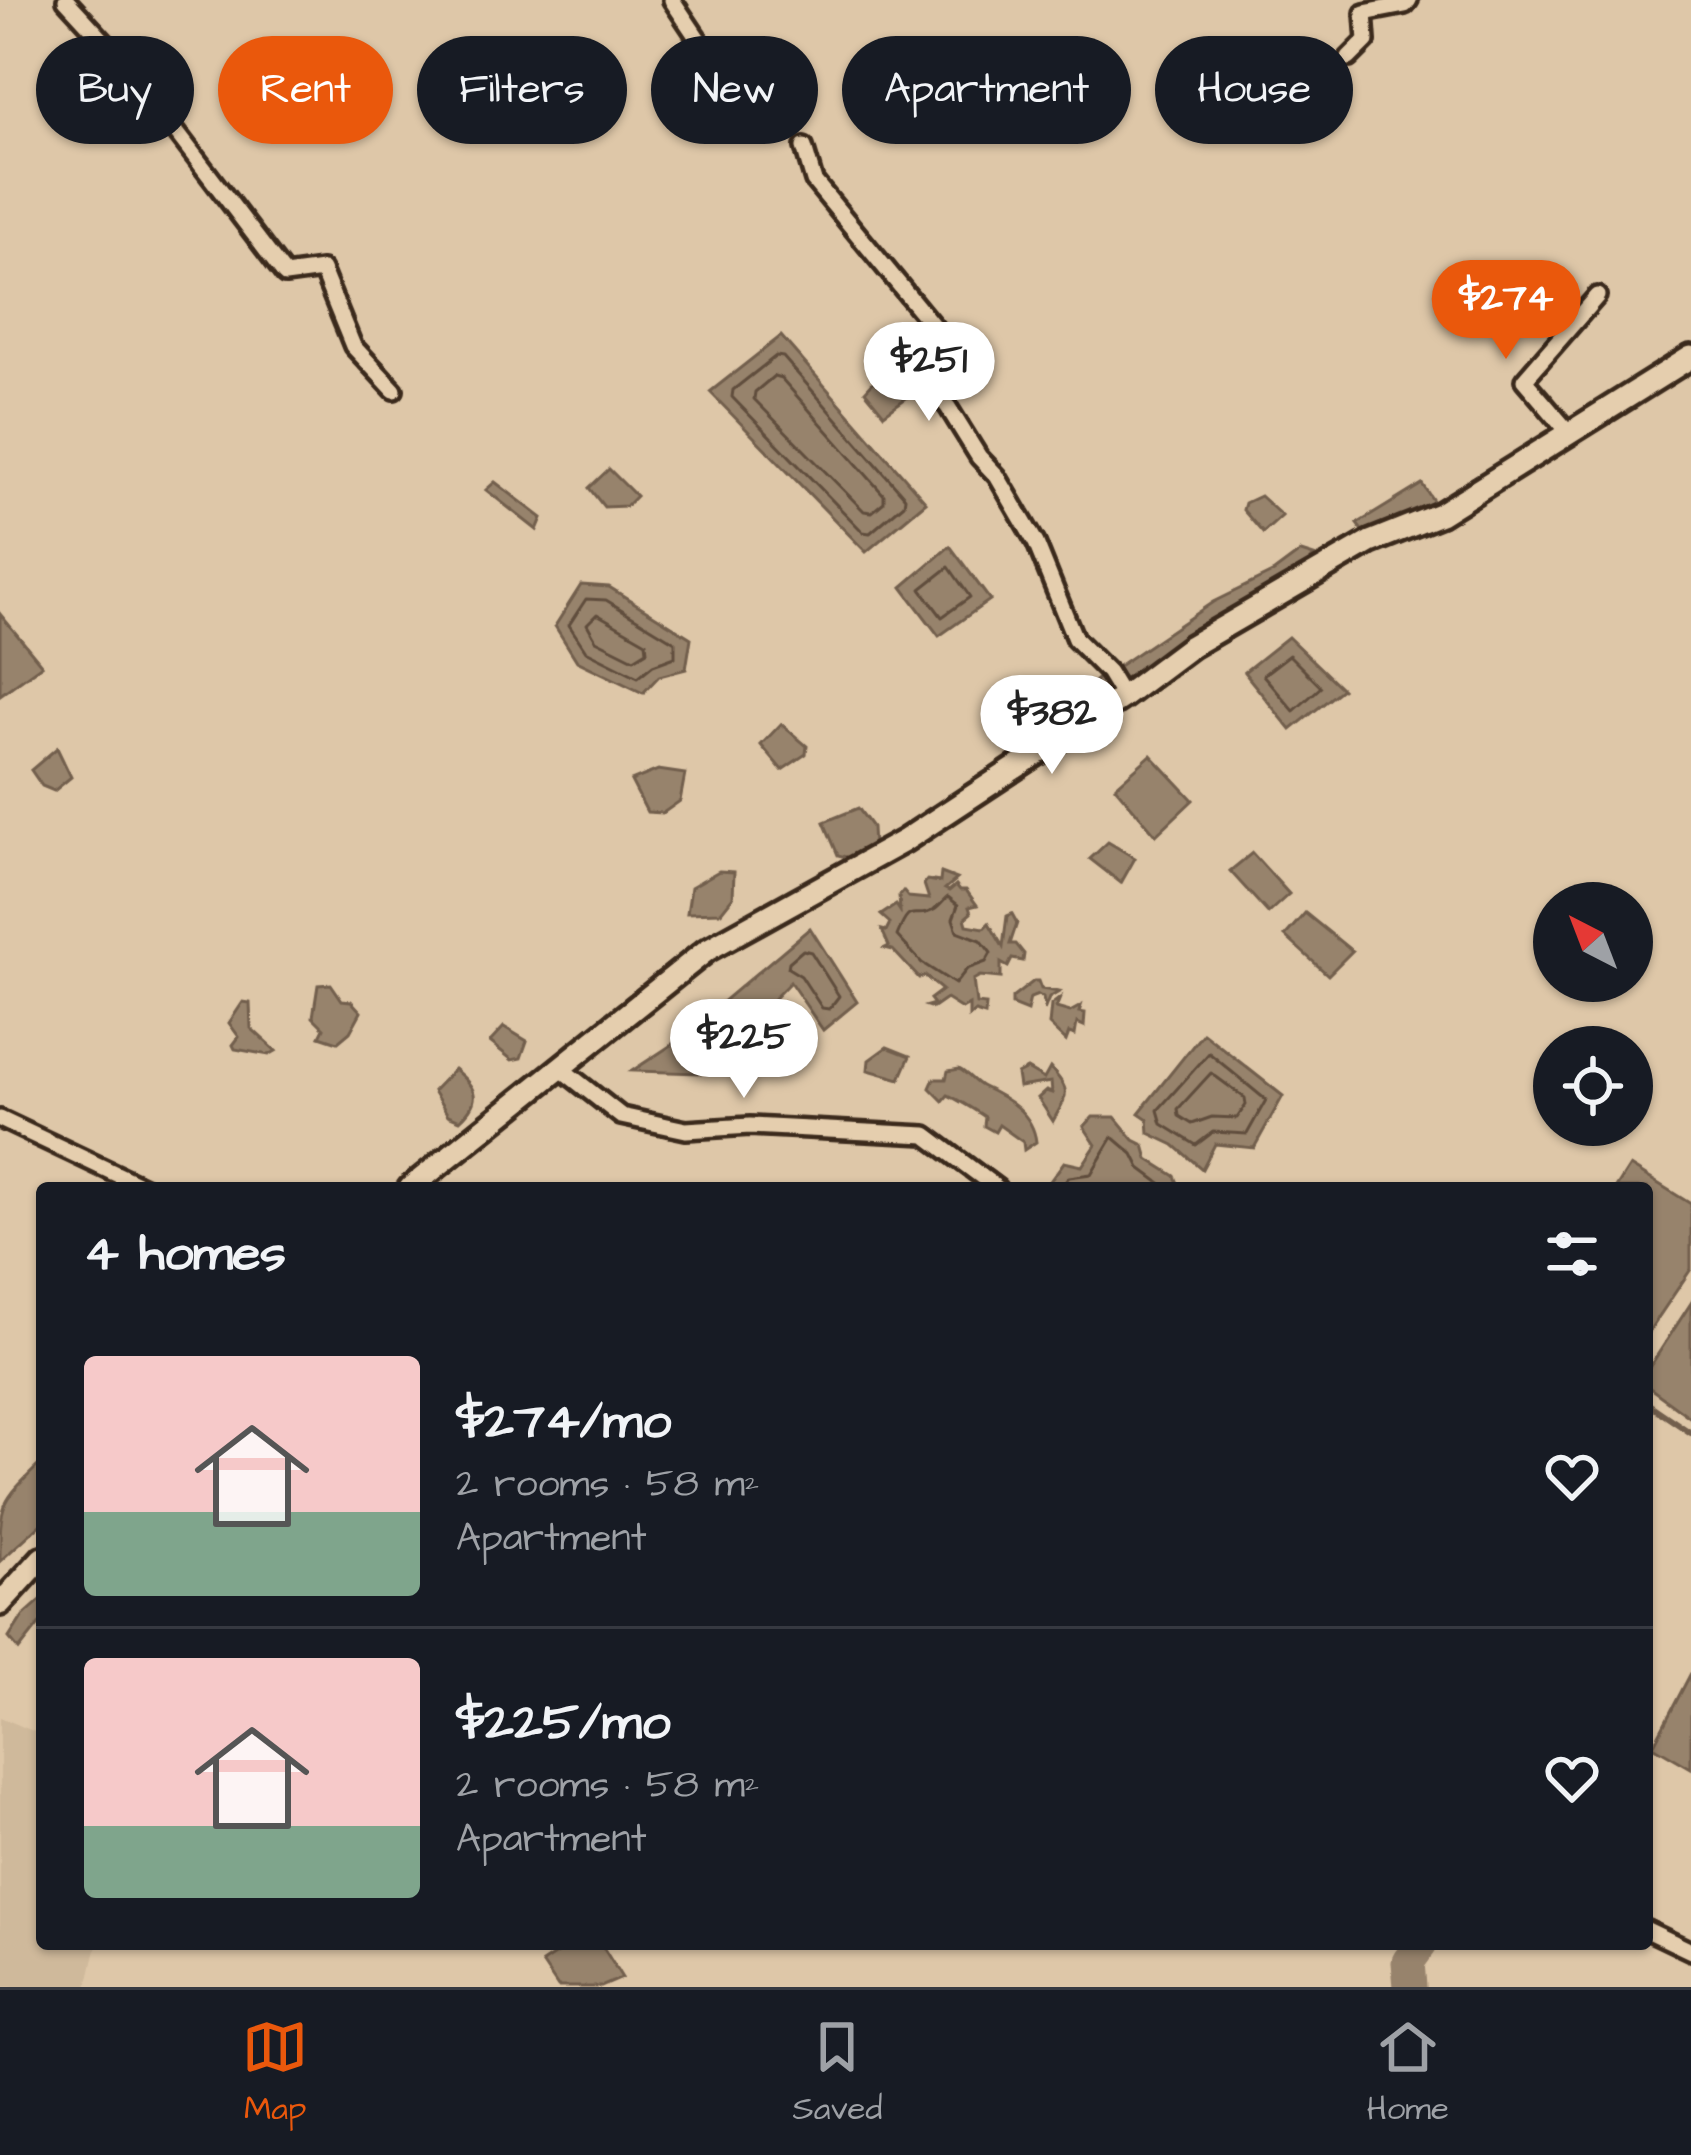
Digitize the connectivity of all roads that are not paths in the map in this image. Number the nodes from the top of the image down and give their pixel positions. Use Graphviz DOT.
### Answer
graph roads {
  1 [pos="66,0"];
  2 [pos="671,0"];
  3 [pos="1409,0"];
  4 [pos="1370,5"];
  5 [pos="695,36"];
  6 [pos="1353,54"];
  7 [pos="804,147"];
  8 [pos="1597,296"];
  9 [pos="1691,357"];
  10 [pos="394,390"];
  11 [pos="1571,435"];
  12 [pos="1123,698"];
  13 [pos="560,1068"];
  14 [pos="0,1118"];
  15 [pos="133,1182"];
  16 [pos="418,1182"];
  17 [pos="990,1182"];
  18 [pos="36,1565"];
  19 [pos="0,1604"];
  20 [pos="1653,1933"];
  21 [pos="1691,1951"];
  1 -- 10 [label="street"];
  2 -- 5 [label="street"];
  3 -- 4 [label="street"];
  4 -- 6 [label="street"];
  7 -- 12 [label="street"];
  8 -- 11 [label="street"];
  9 -- 11 [label="main road"];
  11 -- 12 [label="main road"];
  12 -- 13 [label="main road"];
  13 -- 16 [label="main road"];
  13 -- 17 [label="street"];
  14 -- 15 [label="street"];
  18 -- 19 [label="main road"];
  20 -- 21 [label="street"];
}
